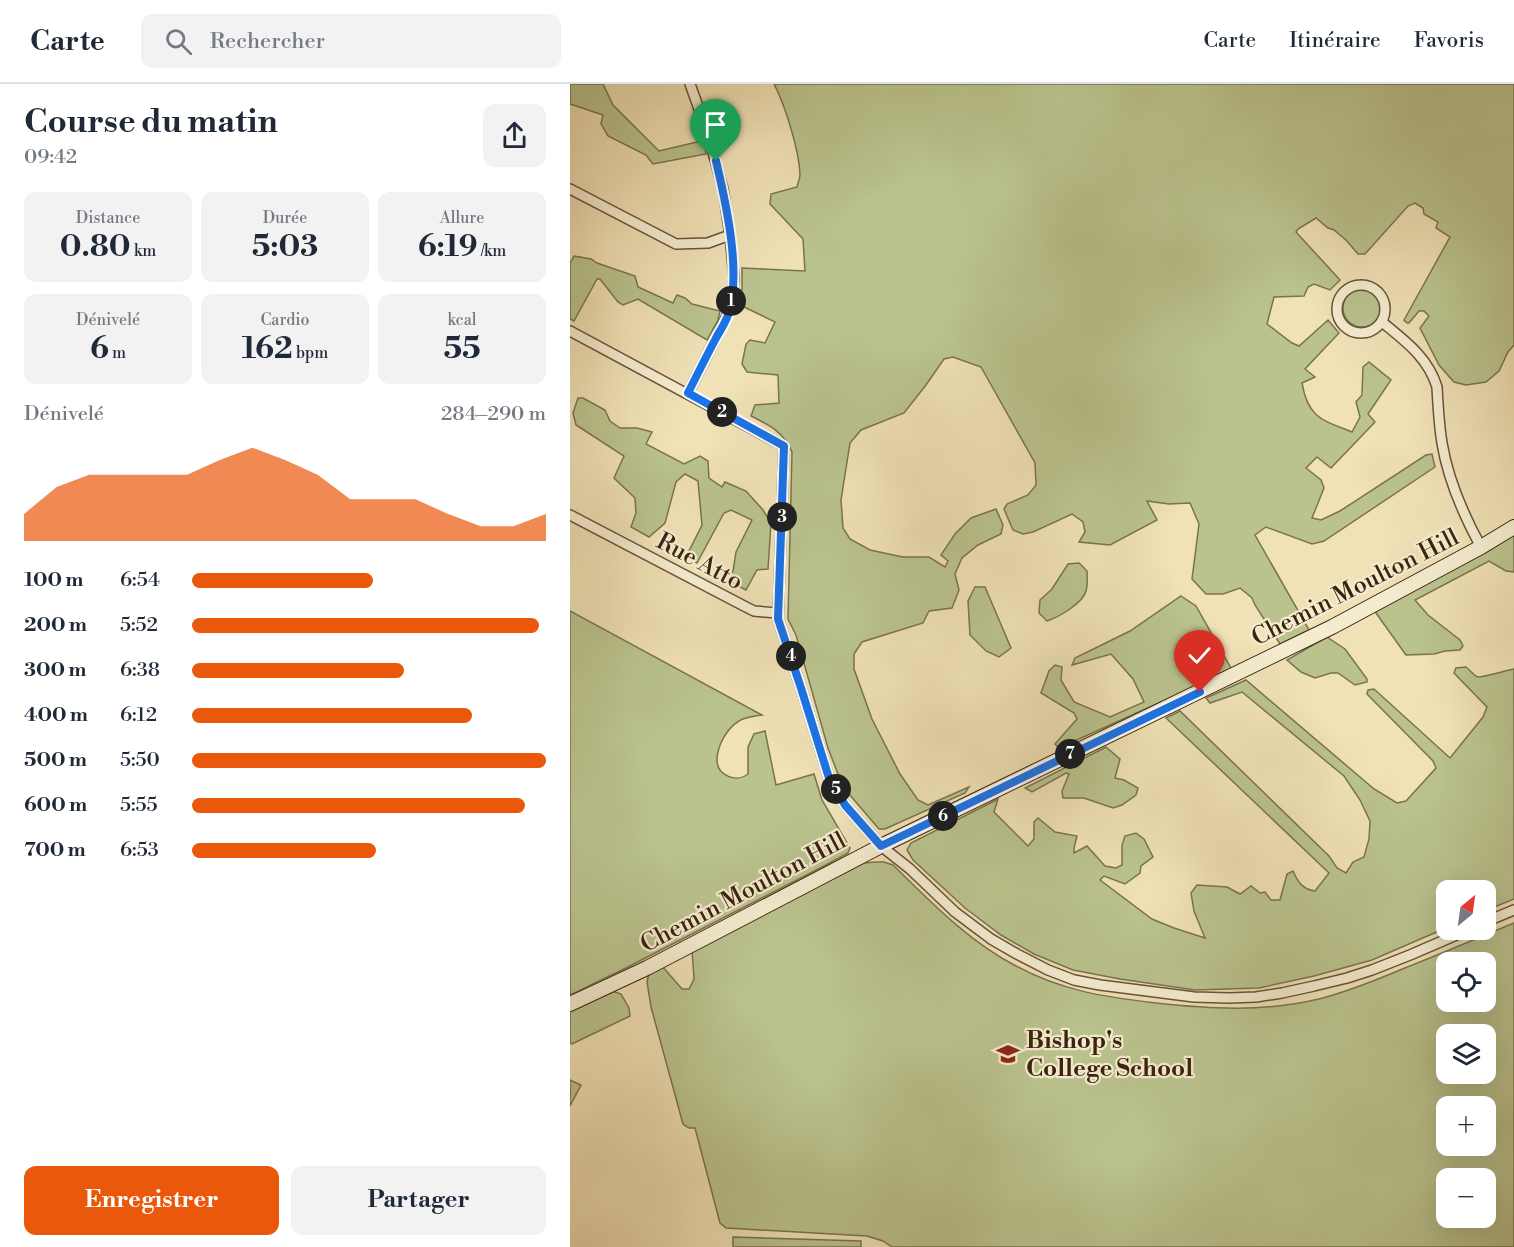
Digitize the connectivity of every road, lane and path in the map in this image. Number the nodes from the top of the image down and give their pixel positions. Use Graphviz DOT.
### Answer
graph roads {
  1 [pos="690,84"];
  2 [pos="570,189"];
  3 [pos="730,235"];
  4 [pos="1382,322"];
  5 [pos="570,331"];
  6 [pos="688,393"];
  7 [pos="570,515"];
  8 [pos="1514,527"];
  9 [pos="1481,547"];
  10 [pos="777,613"];
  11 [pos="881,846"];
  12 [pos="1514,910"];
  13 [pos="1496,917"];
  14 [pos="1444,940"];
  15 [pos="570,1004"];
  1 -- 3 [label="street"];
  2 -- 3 [label="street"];
  3 -- 6 [label="street"];
  4 -- 4 [label="street"];
  4 -- 9 [label="street"];
  5 -- 6 [label="street"];
  6 -- 10 [label="street"];
  7 -- 10 [label="street, Rue Atto"];
  8 -- 9 [label="street, Chemin Moulton Hill"];
  9 -- 11 [label="street, Chemin Moulton Hill"];
  10 -- 11 [label="street"];
  11 -- 14 [label="street"];
  11 -- 15 [label="street, Chemin Moulton Hill"];
  12 -- 13 [label="street"];
}
